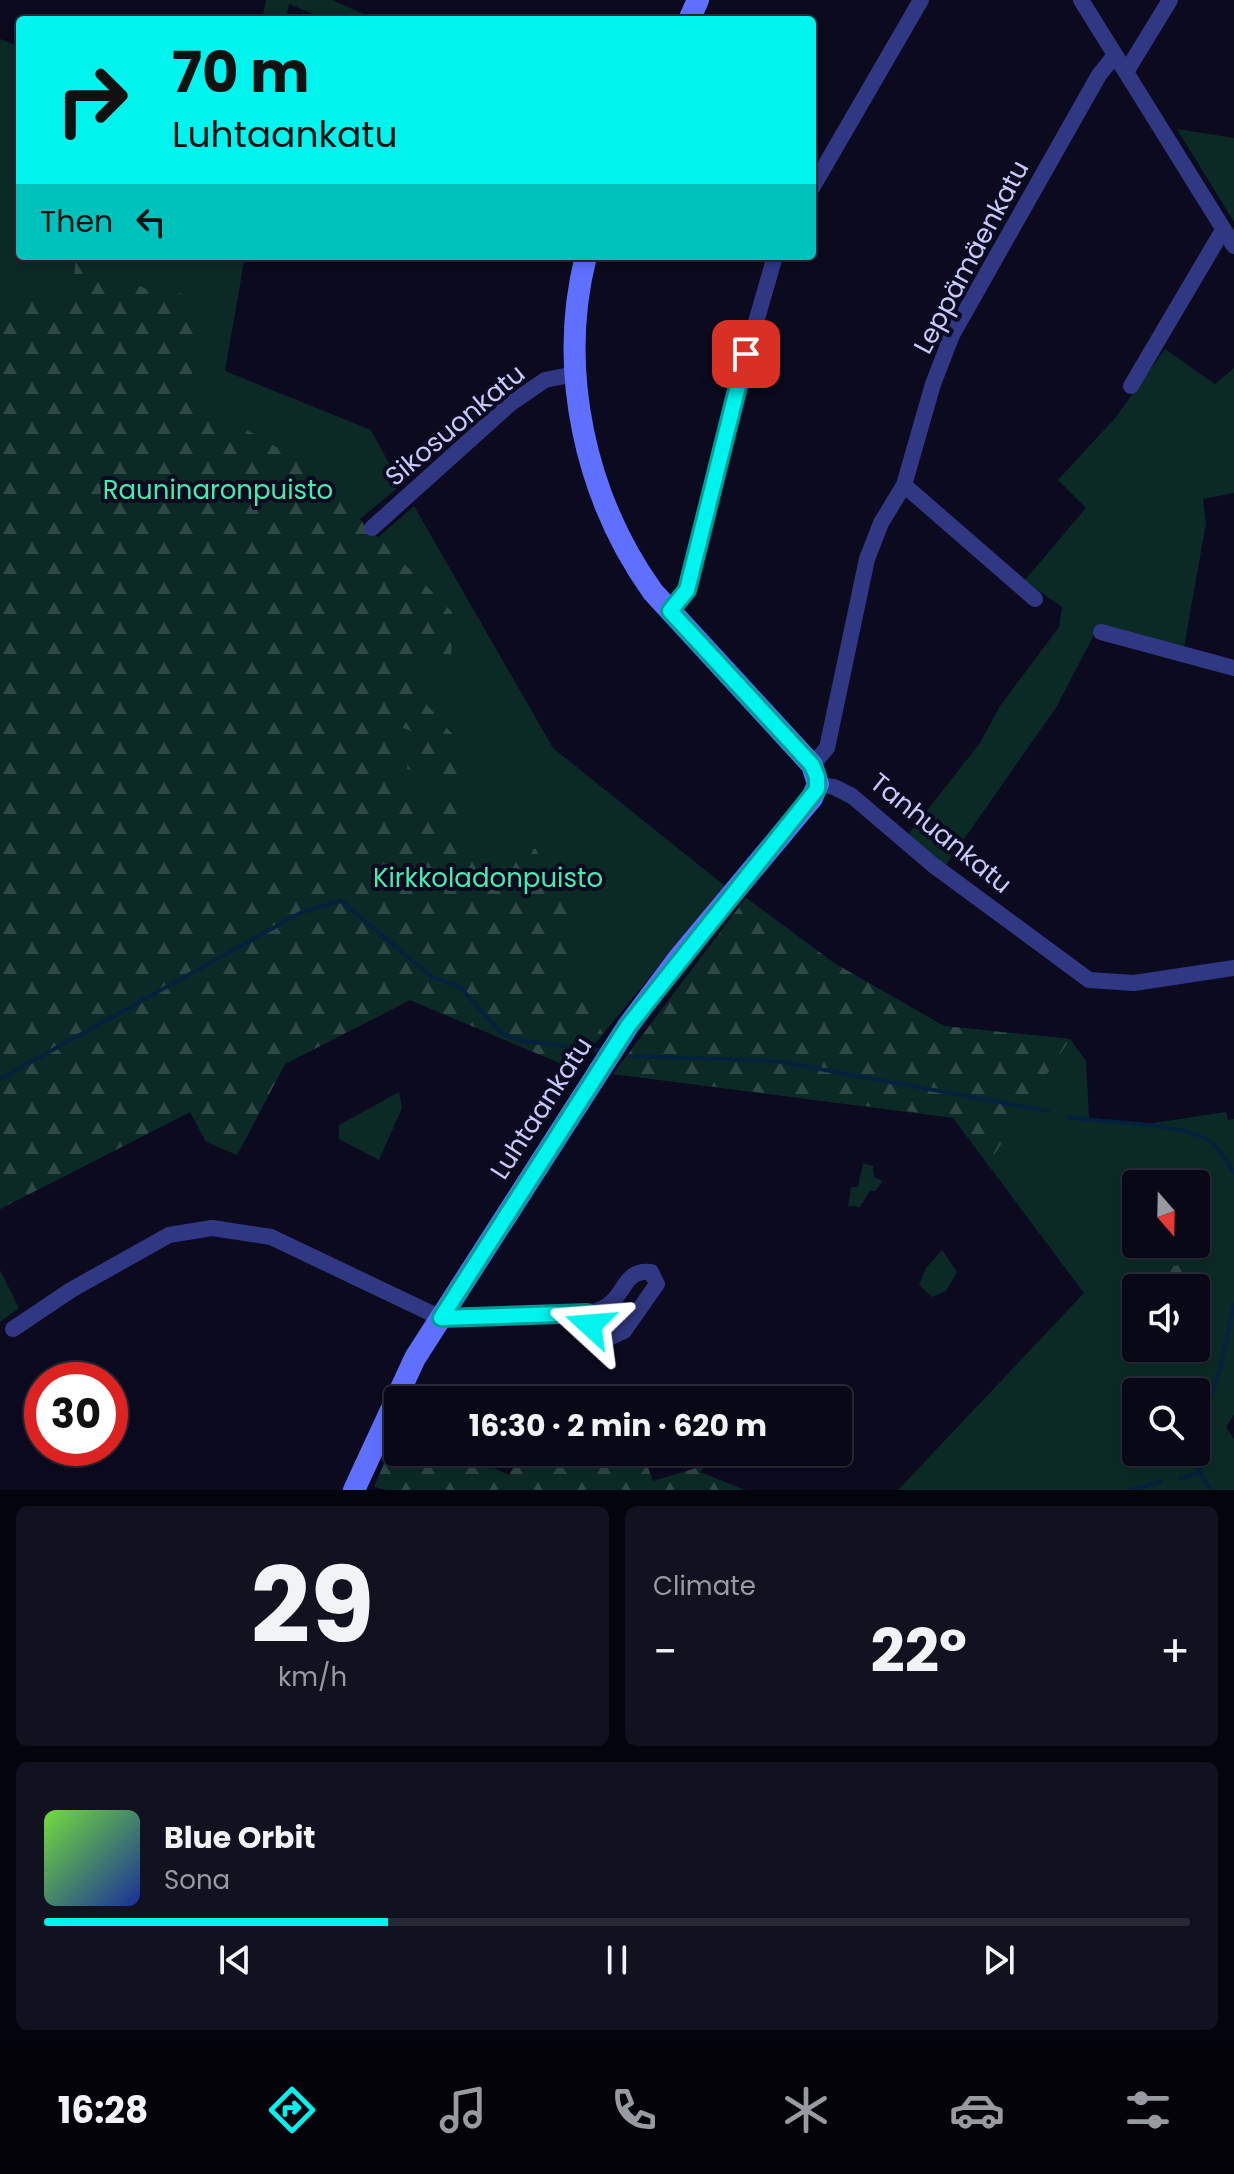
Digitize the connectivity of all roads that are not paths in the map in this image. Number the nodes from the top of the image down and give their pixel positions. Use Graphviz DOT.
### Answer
graph roads {
  1 [pos="921,0"];
  2 [pos="1081,0"];
  3 [pos="1170,0"];
  4 [pos="1115,55"];
  5 [pos="1126,72"];
  6 [pos="816,181"];
  7 [pos="1223,230"];
  8 [pos="1234,246"];
  9 [pos="585,260"];
  10 [pos="774,260"];
  11 [pos="575,374"];
  12 [pos="1131,386"];
  13 [pos="904,485"];
  14 [pos="372,528"];
  15 [pos="1035,599"];
  16 [pos="670,611"];
  17 [pos="1101,632"];
  18 [pos="1234,668"];
  19 [pos="815,775"];
  20 [pos="1234,968"];
  21 [pos="587,1313"];
  22 [pos="441,1318"];
  23 [pos="13,1329"];
  24 [pos="354,1490"];
  1 -- 6 [label="street"];
  2 -- 4 [label="street"];
  3 -- 5 [label="street"];
  4 -- 5 [label="street"];
  4 -- 13 [label="street, Leppämäenkatu"];
  5 -- 7 [label="street"];
  7 -- 8 [label="street"];
  7 -- 12 [label="street"];
  9 -- 11 [label="street, Tanhuankatu"];
  10 -- 16 [label="street"];
  11 -- 14 [label="street, Sikosuonkatu"];
  11 -- 16 [label="street, Tanhuankatu"];
  13 -- 15 [label="street"];
  13 -- 19 [label="street, Leppämäenkatu"];
  16 -- 19 [label="street, Tanhuankatu"];
  17 -- 18 [label="street"];
  19 -- 20 [label="street, Tanhuankatu"];
  19 -- 22 [label="street, Luhtaankatu"];
  21 -- 21 [label="street"];
  21 -- 22 [label="street"];
  22 -- 23 [label="street"];
  22 -- 24 [label="street, Luhtaankatu"];
}
